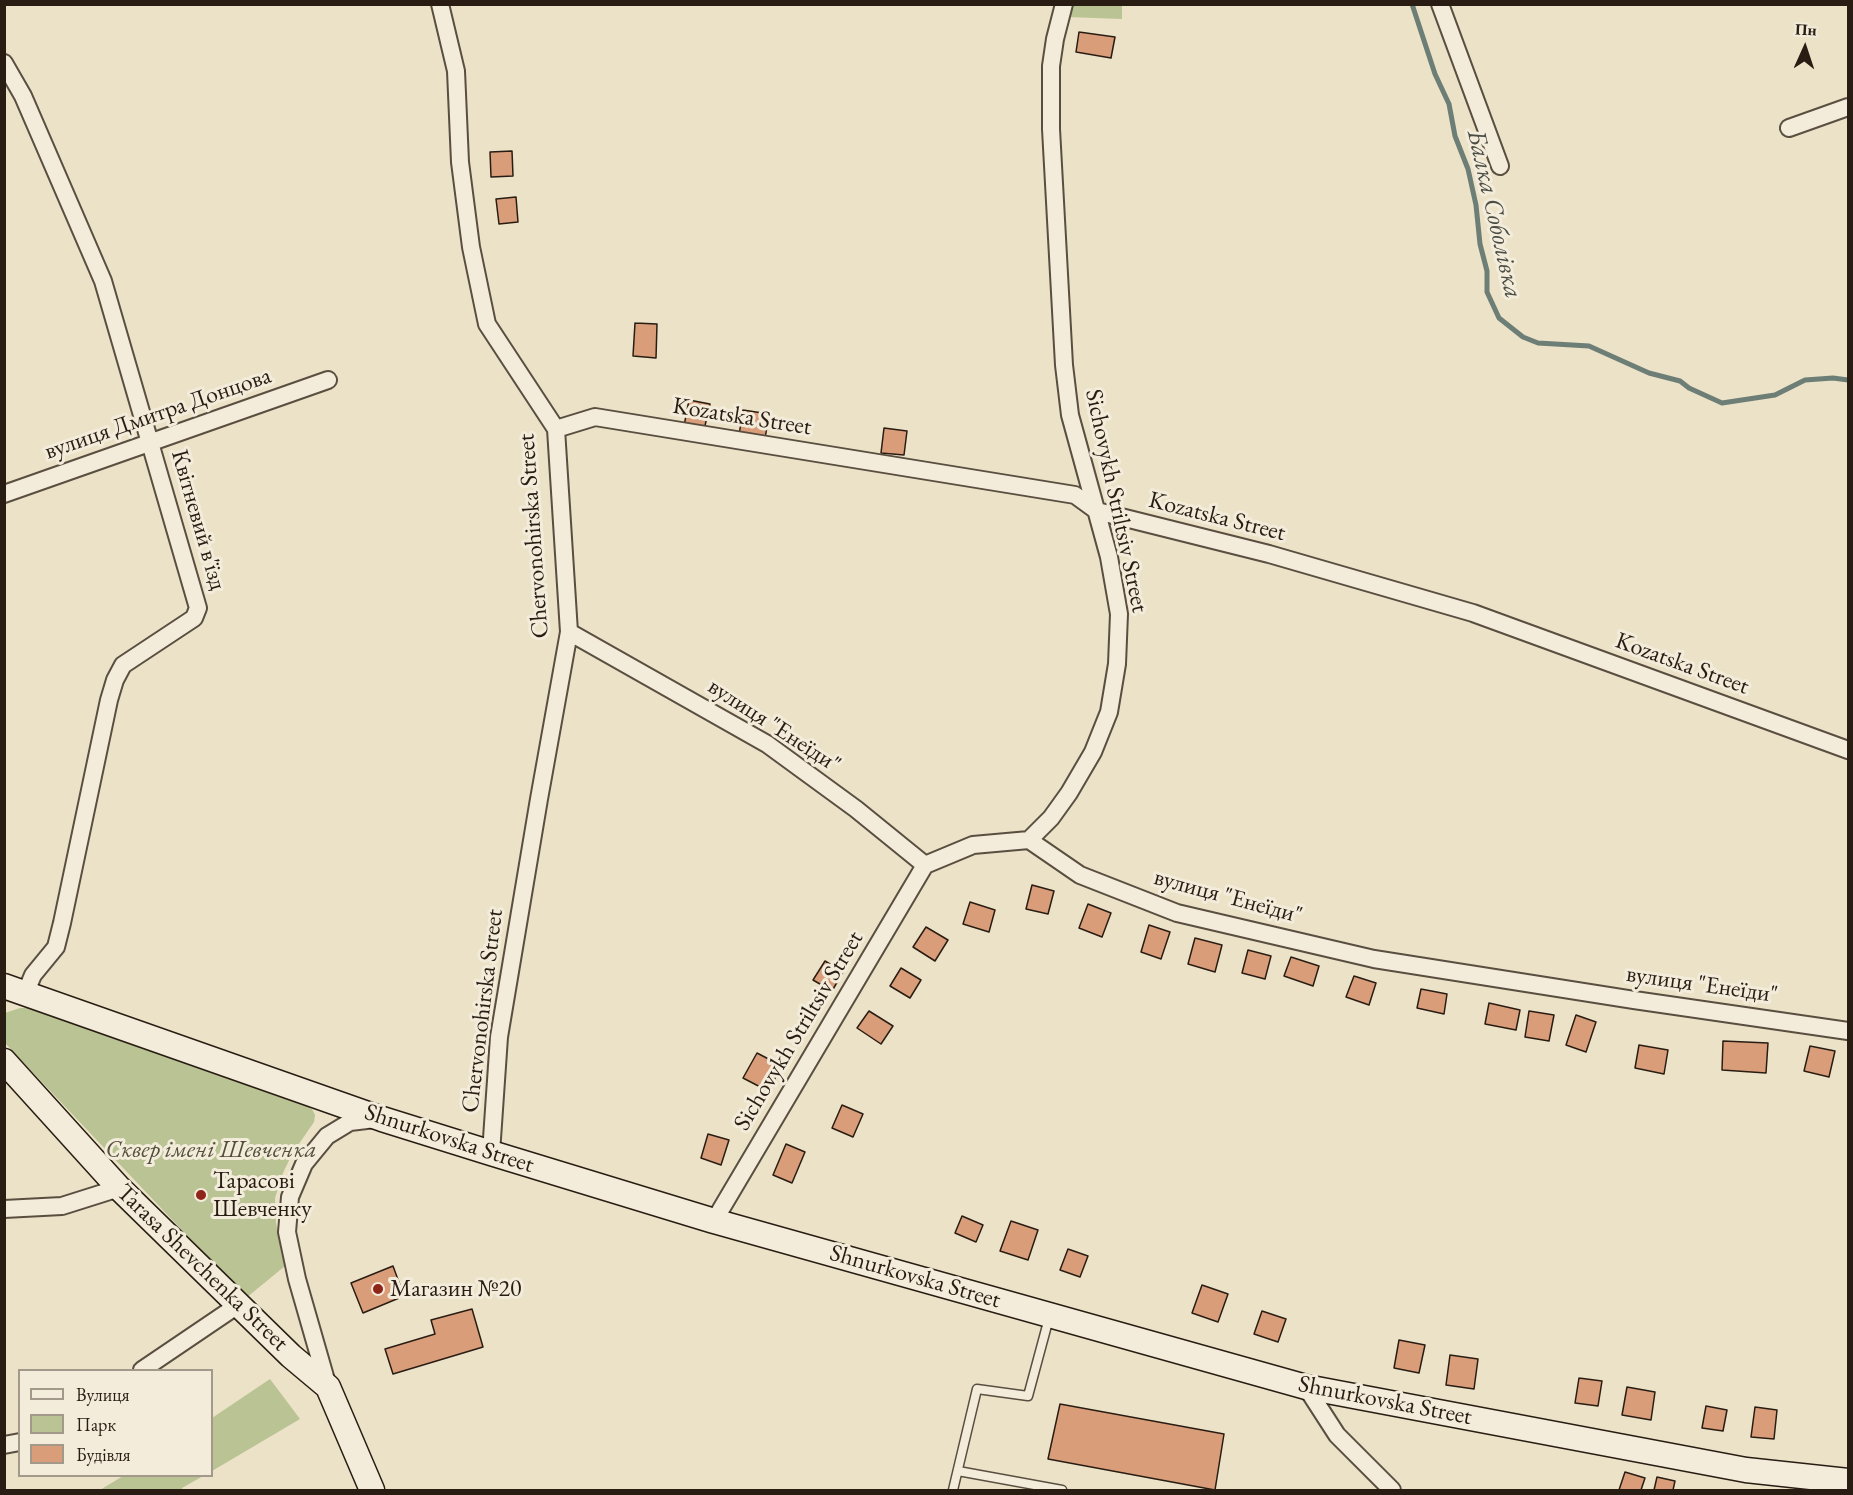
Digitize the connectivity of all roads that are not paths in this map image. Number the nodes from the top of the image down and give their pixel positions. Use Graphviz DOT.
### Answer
graph roads {
  1 [pos="440,4"];
  2 [pos="1064,4"];
  3 [pos="1440,4"];
  4 [pos="4,63"];
  5 [pos="1848,107"];
  6 [pos="1789,128"];
  7 [pos="1500,166"];
  8 [pos="328,380"];
  9 [pos="556,429"];
  10 [pos="151,442"];
  11 [pos="4,494"];
  12 [pos="1097,511"];
  13 [pos="569,632"];
  14 [pos="1848,750"];
  15 [pos="1029,840"];
  16 [pos="925,865"];
  17 [pos="4,986"];
  18 [pos="33,996"];
  19 [pos="1848,1031"];
  20 [pos="4,1061"];
  21 [pos="382,1119"];
  22 [pos="490,1153"];
  23 [pos="119,1188"];
  24 [pos="4,1209"];
  25 [pos="714,1221"];
  26 [pos="238,1305"];
  27 [pos="1050,1315"];
  28 [pos="145,1369"];
  29 [pos="328,1387"];
  30 [pos="1306,1387"];
  31 [pos="958,1471"];
  32 [pos="1848,1481"];
  33 [pos="372,1491"];
  34 [pos="953,1491"];
  35 [pos="1062,1491"];
  36 [pos="1392,1491"];
  1 -- 9 [label="street, Chervonohirska Street"];
  2 -- 12 [label="street, Sichovykh Striltsiv Street"];
  3 -- 7 [label="street"];
  4 -- 10 [label="street, Квітневий в'їзд"];
  5 -- 6 [label="street"];
  8 -- 10 [label="street, вулиця Дмитра Донцова"];
  9 -- 12 [label="street, Kozatska Street"];
  9 -- 13 [label="street, Chervonohirska Street"];
  10 -- 11 [label="street, вулиця Дмитра Донцова"];
  10 -- 18 [label="street, Квітневий в'їзд"];
  12 -- 14 [label="street, Kozatska Street"];
  12 -- 15 [label="street, Sichovykh Striltsiv Street"];
  13 -- 16 [label="street, вулиця \"Енеїди\""];
  13 -- 22 [label="street, Chervonohirska Street"];
  15 -- 16 [label="street"];
  15 -- 19 [label="street, вулиця \"Енеїди\""];
  16 -- 25 [label="street, Sichovykh Striltsiv Street"];
  17 -- 18 [label="street, Shnurkovska Street"];
  18 -- 21 [label="street, Shnurkovska Street"];
  20 -- 23 [label="street, Tarasa Shevchenka Street"];
  21 -- 22 [label="street, Shnurkovska Street"];
  21 -- 29 [label="street"];
  22 -- 25 [label="street, Shnurkovska Street"];
  23 -- 24 [label="street"];
  23 -- 26 [label="street, Tarasa Shevchenka Street"];
  25 -- 27 [label="street, Shnurkovska Street"];
  26 -- 28 [label="street"];
  26 -- 29 [label="street, Tarasa Shevchenka Street"];
  27 -- 30 [label="street, Shnurkovska Street"];
  27 -- 31 [label="lane"];
  29 -- 33 [label="street, Tarasa Shevchenka Street"];
  30 -- 32 [label="street, Shnurkovska Street"];
  30 -- 36 [label="street"];
  31 -- 34 [label="lane"];
  31 -- 35 [label="lane"];
}
